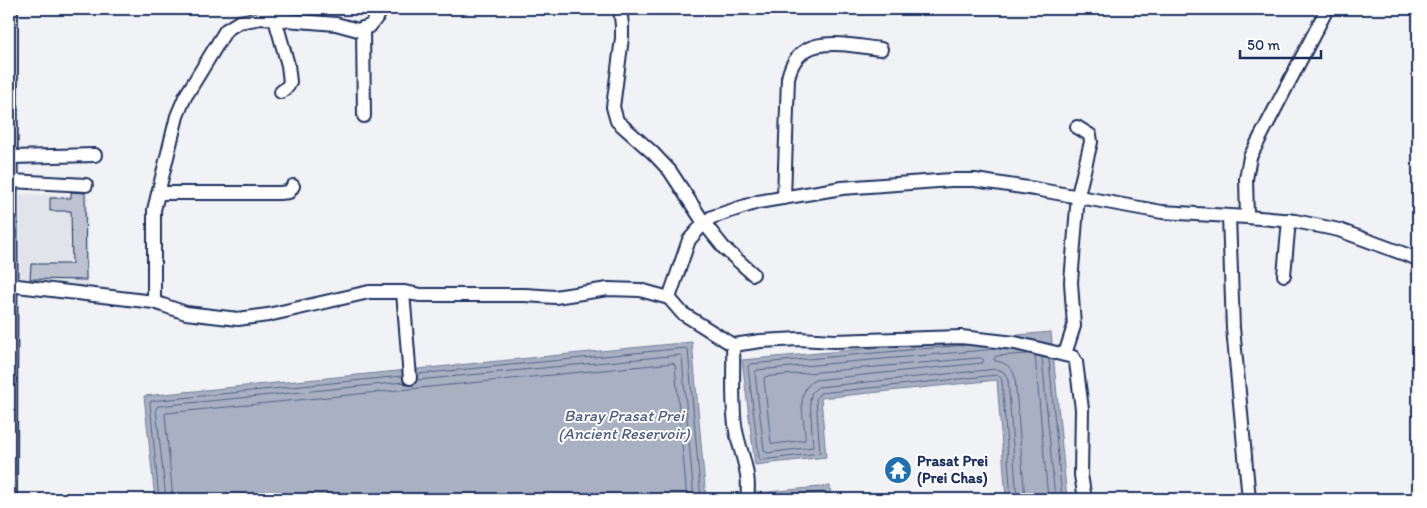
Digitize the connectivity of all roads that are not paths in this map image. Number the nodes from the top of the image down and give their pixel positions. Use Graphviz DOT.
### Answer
graph roads {
  1 [pos="11,9"];
  2 [pos="383,9"];
  3 [pos="620,9"];
  4 [pos="1327,9"];
  5 [pos="258,14"];
  6 [pos="276,19"];
  7 [pos="363,28"];
  8 [pos="881,49"];
  9 [pos="281,92"];
  10 [pos="364,116"];
  11 [pos="1077,127"];
  12 [pos="95,155"];
  13 [pos="11,157"];
  14 [pos="11,181"];
  15 [pos="86,184"];
  16 [pos="293,186"];
  17 [pos="158,193"];
  18 [pos="1078,196"];
  19 [pos="784,198"];
  20 [pos="1229,216"];
  21 [pos="1247,216"];
  22 [pos="1289,220"];
  23 [pos="704,223"];
  24 [pos="1418,259"];
  25 [pos="753,274"];
  26 [pos="1284,275"];
  27 [pos="10,285"];
  28 [pos="403,292"];
  29 [pos="669,298"];
  30 [pos="154,302"];
  31 [pos="733,345"];
  32 [pos="1065,354"];
  33 [pos="10,369"];
  34 [pos="410,378"];
  35 [pos="10,499"];
  36 [pos="747,499"];
  37 [pos="1085,499"];
  38 [pos="1249,499"];
  1 -- 13 [label="street"];
  2 -- 7 [label="street"];
  3 -- 23 [label="street"];
  4 -- 21 [label="street"];
  5 -- 6 [label="street"];
  5 -- 17 [label="street"];
  6 -- 7 [label="street"];
  6 -- 9 [label="street"];
  7 -- 10 [label="street"];
  8 -- 19 [label="street"];
  11 -- 18 [label="street"];
  12 -- 13 [label="street"];
  13 -- 14 [label="street"];
  14 -- 15 [label="street"];
  14 -- 27 [label="street"];
  16 -- 17 [label="street"];
  17 -- 30 [label="street"];
  18 -- 19 [label="street"];
  18 -- 20 [label="street"];
  18 -- 32 [label="street"];
  19 -- 23 [label="street"];
  20 -- 21 [label="street"];
  20 -- 38 [label="street"];
  21 -- 22 [label="street"];
  22 -- 24 [label="street"];
  22 -- 26 [label="street"];
  23 -- 25 [label="street"];
  23 -- 29 [label="street"];
  27 -- 30 [label="street"];
  27 -- 33 [label="street"];
  28 -- 29 [label="street"];
  28 -- 30 [label="street"];
  28 -- 34 [label="street"];
  29 -- 31 [label="street"];
  31 -- 32 [label="street"];
  31 -- 36 [label="street"];
  32 -- 37 [label="street"];
  33 -- 35 [label="street"];
}
